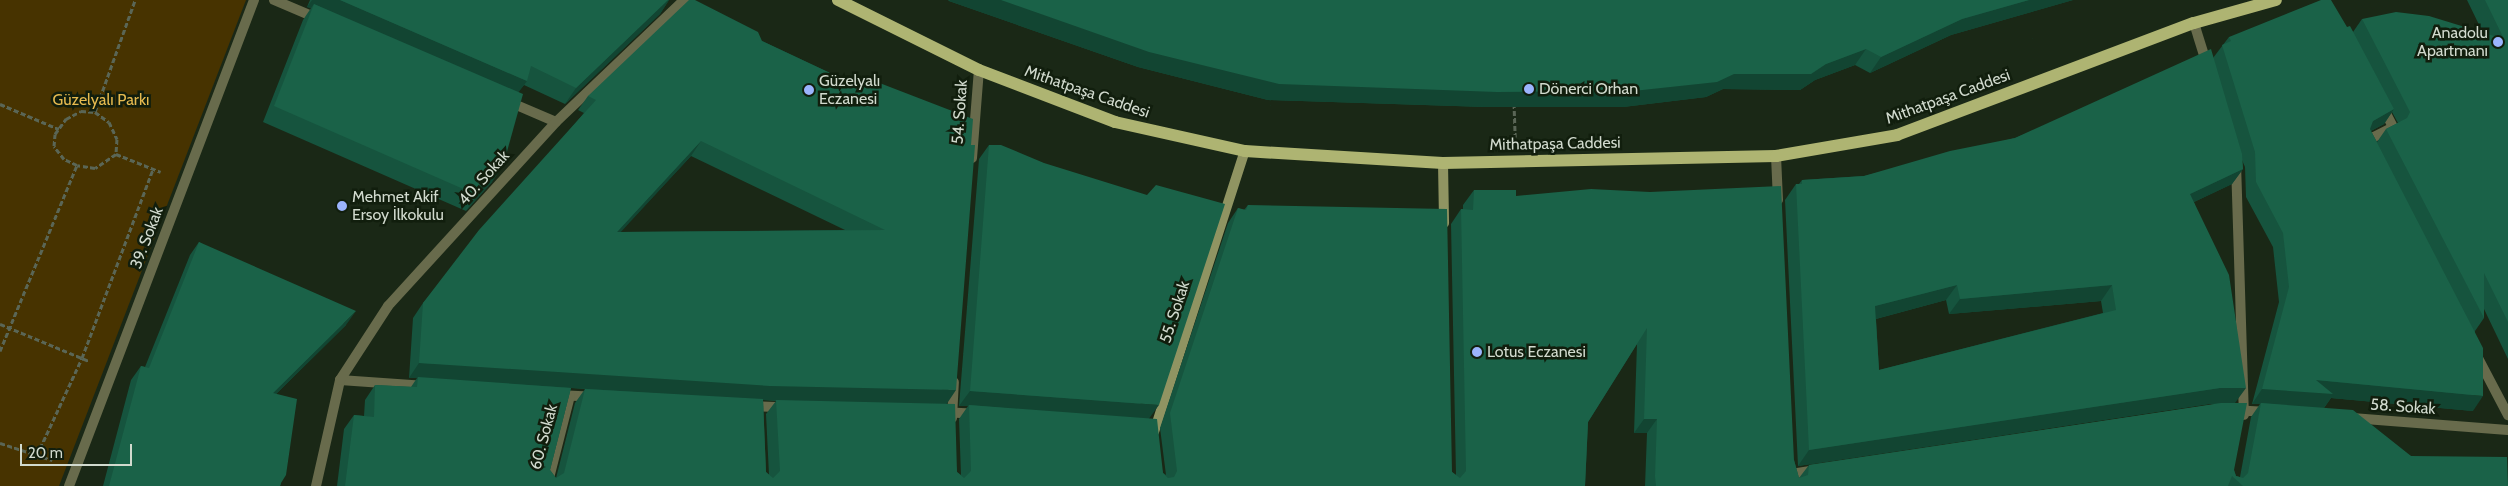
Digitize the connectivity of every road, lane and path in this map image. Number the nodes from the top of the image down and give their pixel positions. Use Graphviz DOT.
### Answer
graph roads {
  1 [pos="136,0"];
  2 [pos="254,0"];
  3 [pos="274,0"];
  4 [pos="684,0"];
  5 [pos="838,0"];
  6 [pos="2276,0"];
  7 [pos="2194,23"];
  8 [pos="329,24"];
  9 [pos="979,70"];
  10 [pos="2210,78"];
  11 [pos="2375,93"];
  12 [pos="492,94"];
  13 [pos="1514,95"];
  14 [pos="0,104"];
  15 [pos="95,112"];
  16 [pos="556,122"];
  17 [pos="59,129"];
  18 [pos="2371,150"];
  19 [pos="1245,151"];
  20 [pos="2232,151"];
  21 [pos="116,154"];
  22 [pos="1776,156"];
  23 [pos="1516,161"];
  24 [pos="1443,162"];
  25 [pos="77,165"];
  26 [pos="971,168"];
  27 [pos="153,169"];
  28 [pos="185,181"];
  29 [pos="1779,216"];
  30 [pos="1444,231"];
  31 [pos="0,324"];
  32 [pos="9,328"];
  33 [pos="2471,345"];
  34 [pos="0,351"];
  35 [pos="82,358"];
  36 [pos="113,370"];
  37 [pos="955,373"];
  38 [pos="340,380"];
  39 [pos="436,386"];
  40 [pos="542,394"];
  41 [pos="570,396"];
  42 [pos="600,398"];
  43 [pos="740,406"];
  44 [pos="798,408"];
  45 [pos="2245,410"];
  46 [pos="2219,411"];
  47 [pos="933,412"];
  48 [pos="952,412"];
  49 [pos="2284,413"];
  50 [pos="990,415"];
  51 [pos="2508,416"];
  52 [pos="2342,417"];
  53 [pos="2242,429"];
  54 [pos="2508,430"];
  55 [pos="952,431"];
  56 [pos="0,443"];
  57 [pos="1156,446"];
  58 [pos="37,455"];
  59 [pos="76,468"];
  60 [pos="1830,468"];
  61 [pos="69,486"];
  62 [pos="316,486"];
  63 [pos="546,486"];
  64 [pos="1792,486"];
  1 -- 15 [label="path"];
  2 -- 28 [label="street, 39. Sokak"];
  3 -- 8 [label="street"];
  4 -- 16 [label="street, 40. Sokak"];
  5 -- 9 [label="main road, Mithatpaşa Caddesi"];
  6 -- 7 [label="main road, Mithatpaşa Caddesi"];
  7 -- 10 [label="street"];
  7 -- 22 [label="main road, Mithatpaşa Caddesi"];
  9 -- 19 [label="main road, Mithatpaşa Caddesi"];
  9 -- 26 [label="street, 54. Sokak"];
  11 -- 18 [label="street"];
  12 -- 16 [label="street"];
  13 -- 23 [label="path"];
  14 -- 17 [label="path"];
  15 -- 17 [label="path"];
  15 -- 21 [label="path"];
  16 -- 38 [label="street, 40. Sokak"];
  17 -- 25 [label="path"];
  19 -- 24 [label="main road, Mithatpaşa Caddesi"];
  19 -- 57 [label="street, 55. Sokak"];
  20 -- 45 [label="street"];
  21 -- 25 [label="path"];
  21 -- 27 [label="path"];
  22 -- 23 [label="main road, Mithatpaşa Caddesi"];
  22 -- 29 [label="street"];
  23 -- 24 [label="main road, Mithatpaşa Caddesi"];
  24 -- 30 [label="street"];
  25 -- 32 [label="path"];
  27 -- 28 [label="path"];
  27 -- 35 [label="path"];
  28 -- 36 [label="street, 39. Sokak"];
  31 -- 32 [label="path"];
  32 -- 34 [label="path"];
  32 -- 35 [label="path"];
  33 -- 51 [label="street"];
  35 -- 36 [label="path"];
  35 -- 58 [label="path"];
  36 -- 59 [label="street, 39. Sokak"];
  37 -- 48 [label="street"];
  38 -- 39 [label="street"];
  38 -- 62 [label="street, 40. Sokak"];
  40 -- 41 [label="street"];
  41 -- 42 [label="street"];
  41 -- 63 [label="street, 60. Sokak"];
  43 -- 44 [label="street"];
  45 -- 46 [label="street"];
  45 -- 49 [label="street"];
  45 -- 53 [label="street"];
  47 -- 48 [label="street"];
  48 -- 50 [label="street"];
  48 -- 55 [label="street"];
  52 -- 54 [label="street, 58. Sokak"];
  56 -- 58 [label="path"];
  58 -- 59 [label="path"];
  59 -- 61 [label="street, 39. Sokak"];
  60 -- 64 [label="street"];
}
